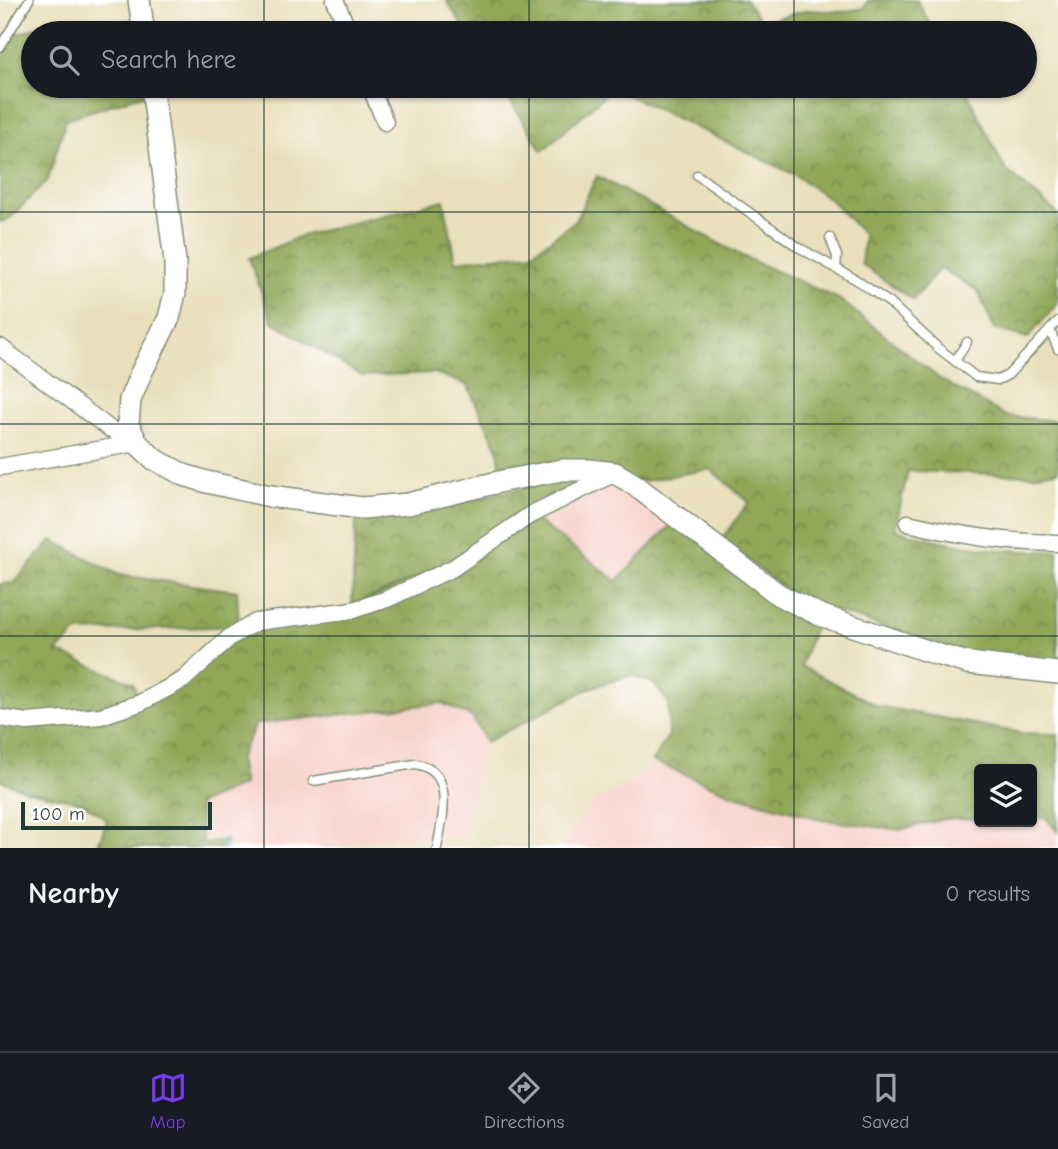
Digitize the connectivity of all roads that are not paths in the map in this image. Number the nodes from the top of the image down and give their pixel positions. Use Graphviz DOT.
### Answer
graph roads {
  1 [pos="29,0"];
  2 [pos="139,0"];
  3 [pos="335,0"];
  4 [pos="142,21"];
  5 [pos="344,21"];
  6 [pos="0,47"];
  7 [pos="154,98"];
  8 [pos="375,98"];
  9 [pos="385,122"];
  10 [pos="697,175"];
  11 [pos="831,238"];
  12 [pos="835,269"];
  13 [pos="1058,321"];
  14 [pos="1050,330"];
  15 [pos="967,342"];
  16 [pos="0,347"];
  17 [pos="1058,349"];
  18 [pos="955,361"];
  19 [pos="137,443"];
  20 [pos="0,467"];
  21 [pos="615,473"];
  22 [pos="908,523"];
  23 [pos="1058,543"];
  24 [pos="1058,674"];
  25 [pos="0,718"];
  26 [pos="313,781"];
  27 [pos="437,848"];
  1 -- 6 [label="lane"];
  2 -- 4 [label="street"];
  3 -- 5 [label="street"];
  7 -- 19 [label="street"];
  8 -- 9 [label="street"];
  10 -- 12 [label="lane"];
  11 -- 12 [label="lane"];
  12 -- 18 [label="lane"];
  13 -- 14 [label="lane"];
  14 -- 17 [label="lane"];
  14 -- 18 [label="lane"];
  15 -- 18 [label="lane"];
  16 -- 19 [label="street"];
  19 -- 20 [label="street"];
  19 -- 21 [label="street"];
  21 -- 24 [label="street"];
  21 -- 25 [label="street"];
  22 -- 23 [label="street"];
  26 -- 27 [label="lane"];
}
